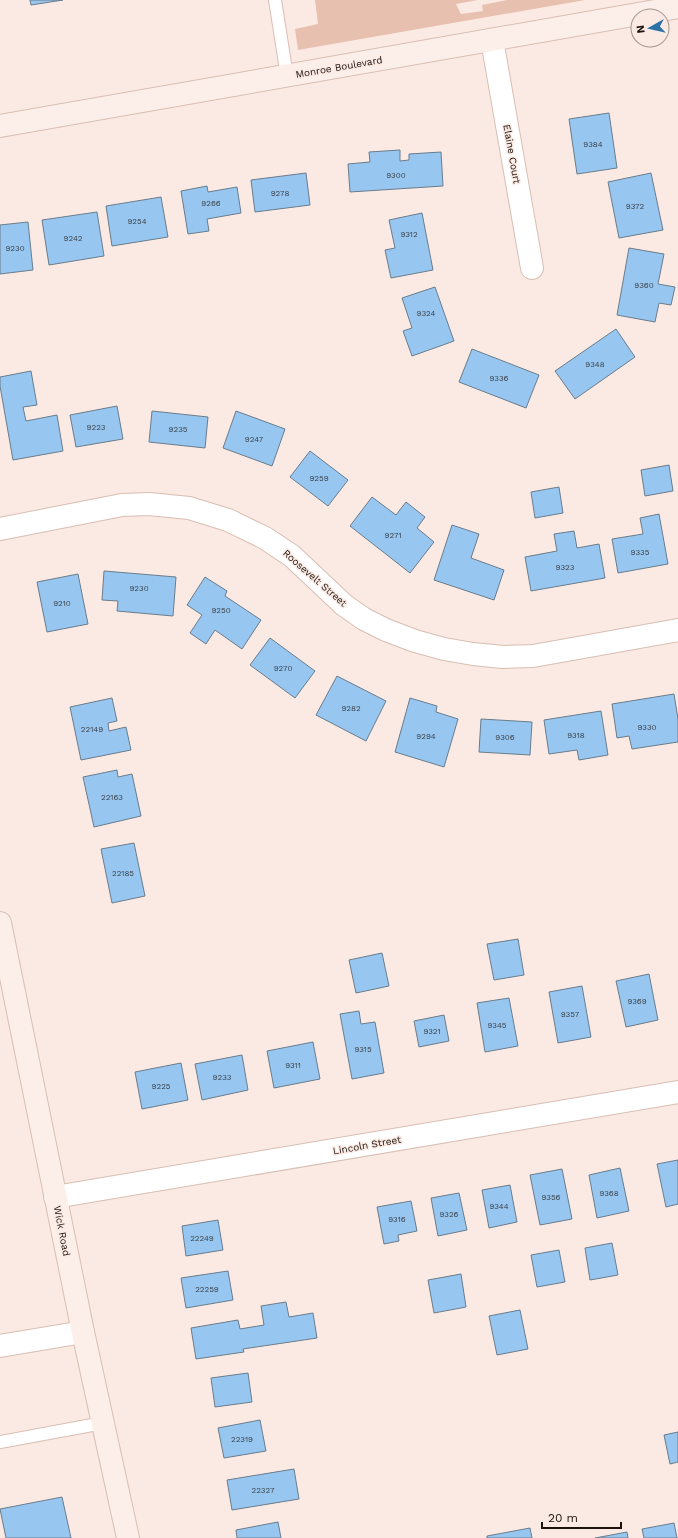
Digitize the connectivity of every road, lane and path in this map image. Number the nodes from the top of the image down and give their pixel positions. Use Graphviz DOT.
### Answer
graph roads {
  1 [pos="275,0"];
  2 [pos="644,6"];
  3 [pos="678,7"];
  4 [pos="492,40"];
  5 [pos="287,76"];
  6 [pos="0,126"];
  7 [pos="532,268"];
  8 [pos="0,529"];
  9 [pos="678,630"];
  10 [pos="1,929"];
  11 [pos="678,1092"];
  12 [pos="55,1197"];
  13 [pos="83,1332"];
  14 [pos="0,1346"];
  15 [pos="103,1423"];
  16 [pos="0,1442"];
  17 [pos="128,1538"];
  1 -- 5 [label="lane"];
  2 -- 3 [label="street, Monroe Boulevard"];
  2 -- 4 [label="street, Monroe Boulevard"];
  4 -- 5 [label="street, Monroe Boulevard"];
  4 -- 7 [label="street, Elaine Court"];
  5 -- 6 [label="street, Monroe Boulevard"];
  8 -- 9 [label="street, Roosevelt Street"];
  10 -- 12 [label="street, Wick Road"];
  11 -- 12 [label="street, Lincoln Street"];
  12 -- 13 [label="street, Wick Road"];
  13 -- 14 [label="street"];
  13 -- 15 [label="street, Wick Road"];
  15 -- 16 [label="lane"];
  15 -- 17 [label="street, Wick Road"];
}
